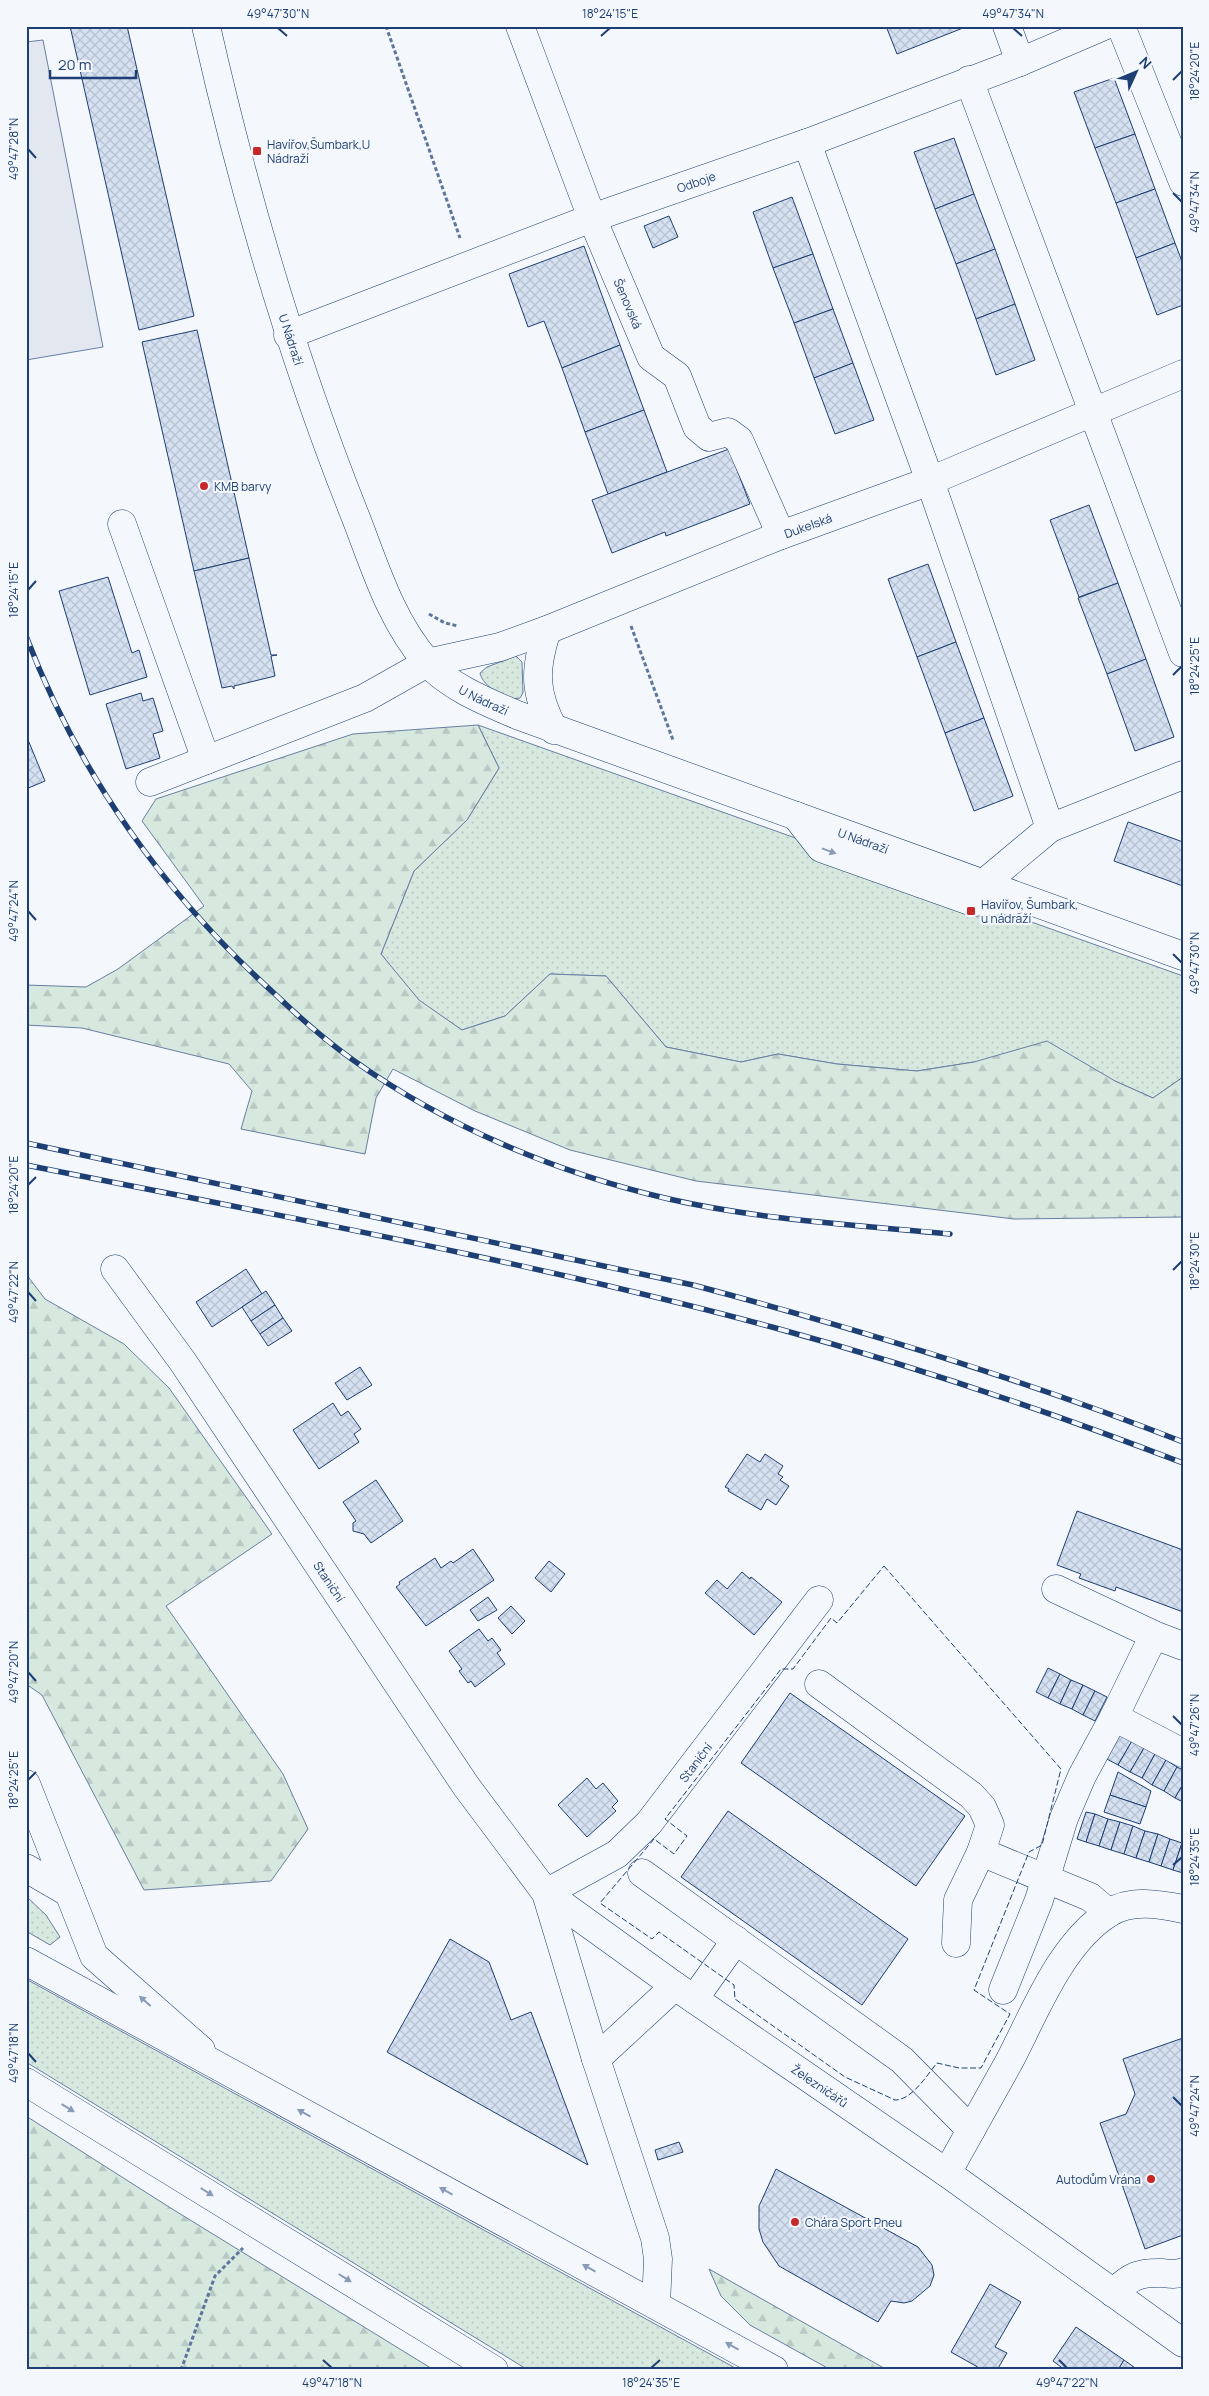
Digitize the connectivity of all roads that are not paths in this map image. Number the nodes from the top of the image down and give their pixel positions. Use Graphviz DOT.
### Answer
graph roads {
  1 [pos="206,26"];
  2 [pos="520,26"];
  3 [pos="1007,26"];
  4 [pos="1104,26"];
  5 [pos="1121,26"];
  6 [pos="1020,62"];
  7 [pos="969,80"];
  8 [pos="807,143"];
  9 [pos="1183,182"];
  10 [pos="592,218"];
  11 [pos="288,335"];
  12 [pos="1183,374"];
  13 [pos="1094,412"];
  14 [pos="930,480"];
  15 [pos="122,524"];
  16 [pos="781,535"];
  17 [pos="547,630"];
  18 [pos="1183,653"];
  19 [pos="427,663"];
  20 [pos="554,730"];
  21 [pos="206,760"];
  22 [pos="1183,775"];
  23 [pos="150,782"];
  24 [pos="796,816"];
  25 [pos="1050,828"];
  26 [pos="983,884"];
  27 [pos="1024,900"];
  28 [pos="1183,956"];
  29 [pos="115,1269"];
  30 [pos="1056,1589"];
  31 [pos="819,1600"];
  32 [pos="1154,1636"];
  33 [pos="1183,1646"];
  34 [pos="819,1684"];
  35 [pos="1114,1717"];
  36 [pos="1183,1754"];
  37 [pos="26,1784"];
  38 [pos="36,1829"];
  39 [pos="981,1852"];
  40 [pos="26,1868"];
  41 [pos="642,1873"];
  42 [pos="1045,1878"];
  43 [pos="69,1893"];
  44 [pos="546,1893"];
  45 [pos="1183,1909"];
  46 [pos="1109,1913"];
  47 [pos="736,1940"];
  48 [pos="956,1943"];
  49 [pos="26,1961"];
  50 [pos="1003,1990"];
  51 [pos="684,1993"];
  52 [pos="596,2059"];
  53 [pos="221,2068"];
  54 [pos="26,2082"];
  55 [pos="971,2130"];
  56 [pos="947,2173"];
  57 [pos="1183,2272"];
  58 [pos="1113,2292"];
  59 [pos="656,2304"];
  60 [pos="1183,2343"];
  61 [pos="494,2370"];
  62 [pos="774,2370"];
  1 -- 11 [label="main road, U Nádraží"];
  2 -- 10 [label="main road, Šenovská"];
  3 -- 6 [label="main road"];
  4 -- 6 [label="main road, Odboje"];
  5 -- 9 [label="main road"];
  6 -- 7 [label="main road, Odboje"];
  7 -- 8 [label="main road, Odboje"];
  7 -- 13 [label="main road"];
  8 -- 10 [label="main road, Odboje"];
  8 -- 14 [label="main road"];
  10 -- 11 [label="main road, Odboje"];
  10 -- 16 [label="main road, Šenovská"];
  11 -- 19 [label="main road, U Nádraží"];
  12 -- 13 [label="main road, Dukelská"];
  13 -- 14 [label="main road, Dukelská"];
  13 -- 18 [label="main road"];
  14 -- 16 [label="main road, Dukelská"];
  14 -- 25 [label="main road"];
  15 -- 21 [label="main road"];
  16 -- 17 [label="main road, Dukelská"];
  17 -- 19 [label="main road, Dukelská"];
  17 -- 20 [label="main road"];
  19 -- 20 [label="main road, U Nádraží"];
  19 -- 21 [label="main road, Dukelská"];
  20 -- 24 [label="main road, U Nádraží"];
  21 -- 23 [label="main road, Dukelská"];
  22 -- 25 [label="main road"];
  24 -- 26 [label="main road, U Nádraží"];
  24 -- 27 [label="main road, one-way"];
  25 -- 26 [label="main road"];
  26 -- 27 [label="main road, U Nádraží"];
  27 -- 28 [label="main road, U Nádraží"];
  29 -- 44 [label="main road, Staniční"];
  30 -- 32 [label="main road"];
  31 -- 44 [label="main road, Staniční"];
  32 -- 33 [label="main road"];
  32 -- 35 [label="main road"];
  34 -- 39 [label="main road"];
  35 -- 36 [label="main road"];
  35 -- 42 [label="main road"];
  37 -- 38 [label="main road"];
  38 -- 43 [label="main road"];
  39 -- 42 [label="main road"];
  39 -- 48 [label="main road"];
  40 -- 43 [label="main road"];
  41 -- 47 [label="main road"];
  42 -- 46 [label="main road"];
  42 -- 50 [label="main road"];
  53 -- 43 [label="main road, one-way"];
  44 -- 51 [label="main road, Staniční"];
  44 -- 52 [label="main road, Staniční"];
  45 -- 46 [label="main road"];
  46 -- 55 [label="main road"];
  47 -- 51 [label="main road"];
  47 -- 55 [label="main road"];
  49 -- 53 [label="main road"];
  51 -- 52 [label="main road"];
  51 -- 56 [label="main road, Železničářů"];
  52 -- 59 [label="main road"];
  59 -- 53 [label="main road, one-way"];
  54 -- 61 [label="main road, one-way"];
  55 -- 56 [label="main road"];
  56 -- 58 [label="main road, Železničářů"];
  57 -- 58 [label="main road"];
  58 -- 60 [label="main road, Železničářů"];
  62 -- 59 [label="main road, one-way"];
}
